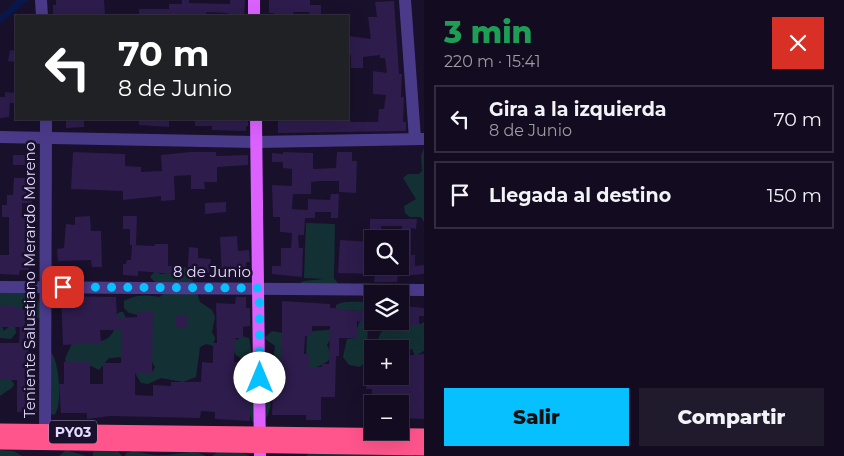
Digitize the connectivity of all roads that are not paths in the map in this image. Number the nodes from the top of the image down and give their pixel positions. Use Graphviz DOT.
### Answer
graph roads {
  1 [pos="41,0"];
  2 [pos="254,0"];
  3 [pos="405,0"];
  4 [pos="42,15"];
  5 [pos="254,15"];
  6 [pos="46,120"];
  7 [pos="256,120"];
  8 [pos="0,137"];
  9 [pos="47,138"];
  10 [pos="420,139"];
  11 [pos="256,142"];
  12 [pos="0,287"];
  13 [pos="46,287"];
  14 [pos="259,288"];
  15 [pos="424,290"];
  16 [pos="0,431"];
  17 [pos="424,436"];
  18 [pos="45,437"];
  19 [pos="0,442"];
  20 [pos="260,444"];
  21 [pos="424,448"];
  1 -- 4 [label="street"];
  2 -- 5 [label="main road"];
  3 -- 10 [label="street"];
  6 -- 9 [label="street, Teniente Salustiano Merardo Moreno"];
  7 -- 11 [label="main road"];
  8 -- 9 [label="street"];
  9 -- 11 [label="street"];
  9 -- 13 [label="street, Teniente Salustiano Merardo Moreno"];
  10 -- 11 [label="street"];
  11 -- 14 [label="main road"];
  12 -- 13 [label="street, 8 de Junio"];
  13 -- 14 [label="street, 8 de Junio"];
  13 -- 18 [label="street, Teniente Salustiano Merardo Moreno"];
  14 -- 15 [label="street, 8 de Junio"];
  14 -- 20 [label="main road"];
  16 -- 18 [label="highway, PY03"];
  17 -- 20 [label="highway, PY03"];
  18 -- 19 [label="highway, PY03"];
  18 -- 20 [label="highway, PY03"];
  20 -- 21 [label="highway, PY03"];
}
